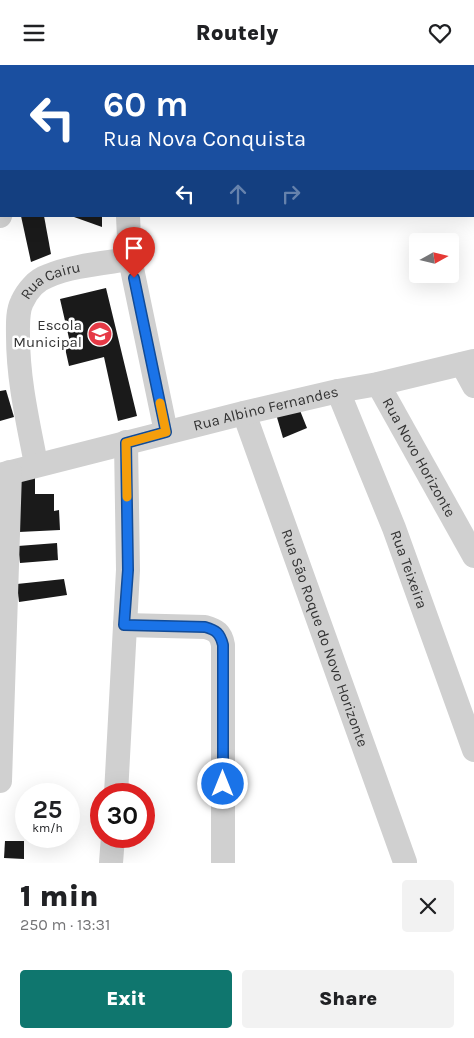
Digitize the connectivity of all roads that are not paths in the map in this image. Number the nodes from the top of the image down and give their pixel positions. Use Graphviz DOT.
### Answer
graph roads {
  1 [pos="128,217"];
  2 [pos="130,259"];
  3 [pos="468,362"];
  4 [pos="378,384"];
  5 [pos="474,386"];
  6 [pos="338,391"];
  7 [pos="244,413"];
  8 [pos="166,432"];
  9 [pos="126,443"];
  10 [pos="36,464"];
  11 [pos="5,473"];
  12 [pos="474,556"];
  13 [pos="124,625"];
  14 [pos="474,750"];
  15 [pos="0,781"];
  16 [pos="117,783"];
  17 [pos="112,848"];
  18 [pos="405,862"];
  19 [pos="111,863"];
  20 [pos="223,863"];
  1 -- 2 [label="street"];
  2 -- 8 [label="street"];
  2 -- 10 [label="street, Rua Cairu"];
  3 -- 4 [label="street, Rua Albino Fernandes"];
  3 -- 5 [label="street"];
  4 -- 6 [label="street, Rua Albino Fernandes"];
  4 -- 12 [label="street, Rua Novo Horizonte"];
  6 -- 7 [label="street, Rua Albino Fernandes"];
  6 -- 14 [label="street, Rua Teixeira"];
  7 -- 8 [label="street, Rua Albino Fernandes"];
  7 -- 18 [label="street, Rua São Roque do Novo Horizonte"];
  8 -- 9 [label="street, Rua Albino Fernandes"];
  9 -- 10 [label="street, Rua Albino Fernandes"];
  9 -- 13 [label="street"];
  10 -- 11 [label="street, Rua Albino Fernandes"];
  11 -- 15 [label="street"];
  13 -- 16 [label="street"];
  13 -- 20 [label="street"];
  17 -- 19 [label="street"];
}
